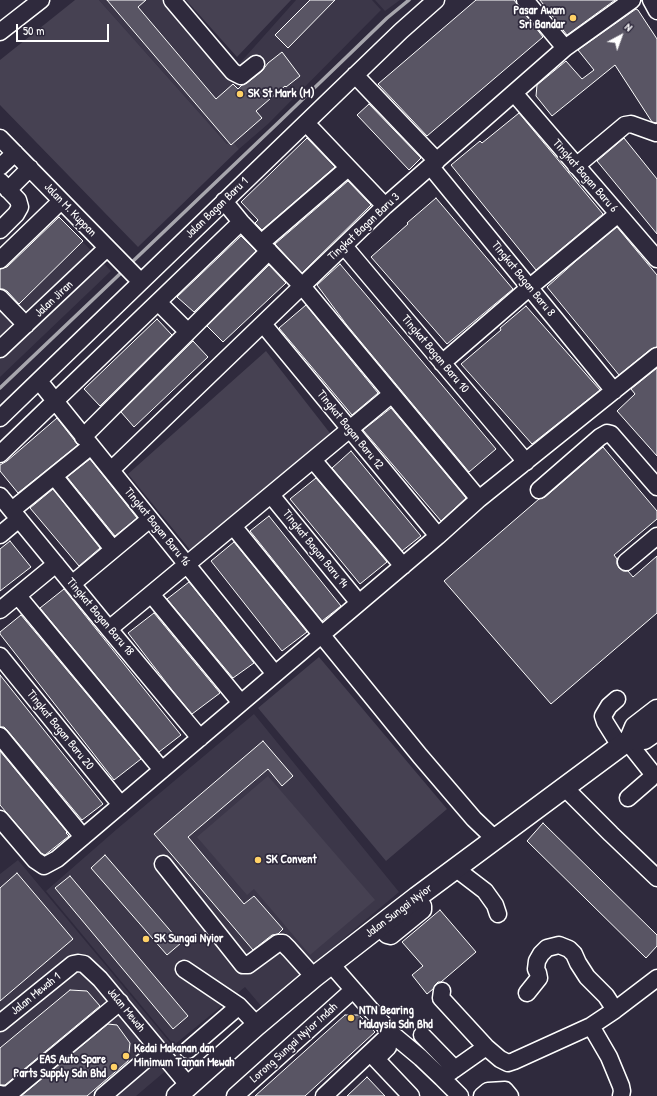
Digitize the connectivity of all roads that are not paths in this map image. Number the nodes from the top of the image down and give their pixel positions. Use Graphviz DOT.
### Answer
graph roads {
  1 [pos="41,0"];
  2 [pos="172,0"];
  3 [pos="436,0"];
  4 [pos="525,0"];
  5 [pos="632,0"];
  6 [pos="0,32"];
  7 [pos="565,48"];
  8 [pos="256,64"];
  9 [pos="355,75"];
  10 [pos="514,93"];
  11 [pos="306,123"];
  12 [pos="657,132"];
  13 [pos="0,138"];
  14 [pos="14,153"];
  15 [pos="434,164"];
  16 [pos="576,166"];
  17 [pos="0,167"];
  18 [pos="30,168"];
  19 [pos="348,168"];
  20 [pos="4,186"];
  21 [pos="61,201"];
  22 [pos="224,202"];
  23 [pos="386,206"];
  24 [pos="618,214"];
  25 [pos="241,222"];
  26 [pos="0,230"];
  27 [pos="344,246"];
  28 [pos="265,247"];
  29 [pos="107,248"];
  30 [pos="657,259"];
  31 [pos="0,260"];
  32 [pos="131,272"];
  33 [pos="302,286"];
  34 [pos="530,287"];
  35 [pos="0,298"];
  36 [pos="158,302"];
  37 [pos="263,324"];
  38 [pos="26,325"];
  39 [pos="188,332"];
  40 [pos="0,349"];
  41 [pos="657,356"];
  42 [pos="442,363"];
  43 [pos="39,381"];
  44 [pos="614,391"];
  45 [pos="392,394"];
  46 [pos="55,401"];
  47 [pos="0,418"];
  48 [pos="350,429"];
  49 [pos="87,441"];
  50 [pos="0,454"];
  51 [pos="314,460"];
  52 [pos="526,462"];
  53 [pos="111,470"];
  54 [pos="54,476"];
  55 [pos="657,487"];
  56 [pos="539,490"];
  57 [pos="271,495"];
  58 [pos="0,496"];
  59 [pos="479,499"];
  60 [pos="15,514"];
  61 [pos="150,519"];
  62 [pos="233,526"];
  63 [pos="0,535"];
  64 [pos="438,536"];
  65 [pos="657,536"];
  66 [pos="113,549"];
  67 [pos="626,562"];
  68 [pos="56,564"];
  69 [pos="187,564"];
  70 [pos="403,566"];
  71 [pos="72,584"];
  72 [pos="151,594"];
  73 [pos="18,596"];
  74 [pos="359,603"];
  75 [pos="0,610"];
  76 [pos="109,629"];
  77 [pos="321,635"];
  78 [pos="0,656"];
  79 [pos="275,674"];
  80 [pos="617,699"];
  81 [pos="241,703"];
  82 [pos="657,710"];
  83 [pos="657,730"];
  84 [pos="0,736"];
  85 [pos="200,738"];
  86 [pos="626,742"];
  87 [pos="162,770"];
  88 [pos="564,787"];
  89 [pos="628,798"];
  90 [pos="121,805"];
  91 [pos="0,819"];
  92 [pos="83,837"];
  93 [pos="495,839"];
  94 [pos="164,864"];
  95 [pos="455,868"];
  96 [pos="657,878"];
  97 [pos="498,914"];
  98 [pos="330,963"];
  99 [pos="73,964"];
  100 [pos="184,969"];
  101 [pos="314,977"];
  102 [pos="657,978"];
  103 [pos="353,990"];
  104 [pos="442,992"];
  105 [pos="527,993"];
  106 [pos="120,1002"];
  107 [pos="240,1006"];
  108 [pos="615,1010"];
  109 [pos="0,1023"];
  110 [pos="257,1025"];
  111 [pos="591,1026"];
  112 [pos="422,1035"];
  113 [pos="394,1036"];
  114 [pos="486,1047"];
  115 [pos="158,1049"];
  116 [pos="188,1050"];
  117 [pos="376,1059"];
  118 [pos="449,1073"];
  119 [pos="183,1091"];
  120 [pos="0,1094"];
  121 [pos="458,1095"];
  122 [pos="103,1096"];
  123 [pos="235,1096"];
  124 [pos="324,1096"];
  125 [pos="335,1096"];
  126 [pos="412,1096"];
  127 [pos="482,1096"];
  128 [pos="510,1096"];
  129 [pos="620,1096"];
  1 -- 6 [label="street"];
  2 -- 8 [label="street"];
  3 -- 9 [label="street, Jalan Bagan Baru 1"];
  4 -- 7 [label="street"];
  5 -- 7 [label="street, Tingkat Bagan Baru 3"];
  7 -- 10 [label="street, Tingkat Bagan Baru 3"];
  9 -- 11 [label="street, Jalan Bagan Baru 1"];
  9 -- 15 [label="street, Tingkat Bagan Baru 8"];
  10 -- 15 [label="street, Tingkat Bagan Baru 3"];
  10 -- 16 [label="street, Tingkat Bagan Baru 6"];
  11 -- 19 [label="street"];
  11 -- 22 [label="street, Jalan Bagan Baru 1"];
  12 -- 16 [label="street"];
  13 -- 14 [label="street, Jalan M. Kuppan"];
  14 -- 17 [label="street"];
  14 -- 18 [label="street, Jalan M. Kuppan"];
  15 -- 23 [label="street, Tingkat Bagan Baru 3"];
  15 -- 34 [label="street, Tingkat Bagan Baru 8"];
  16 -- 24 [label="street, Tingkat Bagan Baru 6"];
  18 -- 20 [label="street"];
  18 -- 21 [label="street, Jalan M. Kuppan"];
  19 -- 23 [label="street"];
  19 -- 28 [label="street"];
  20 -- 26 [label="street"];
  21 -- 29 [label="street, Jalan M. Kuppan"];
  21 -- 31 [label="street"];
  22 -- 25 [label="street"];
  22 -- 32 [label="street, Jalan Bagan Baru 1"];
  23 -- 27 [label="street, Tingkat Bagan Baru 3"];
  24 -- 30 [label="street, Tingkat Bagan Baru 6"];
  24 -- 34 [label="street"];
  25 -- 28 [label="street"];
  25 -- 36 [label="street"];
  27 -- 33 [label="street, Tingkat Bagan Baru 3"];
  27 -- 42 [label="street, Tingkat Bagan Baru 10"];
  28 -- 33 [label="street"];
  28 -- 39 [label="street"];
  29 -- 32 [label="street, Jalan M. Kuppan"];
  29 -- 38 [label="street, Jalan Jiran"];
  32 -- 43 [label="street, Jalan Bagan Baru 1"];
  33 -- 37 [label="street, Tingkat Bagan Baru 3"];
  33 -- 45 [label="street"];
  34 -- 42 [label="street"];
  34 -- 44 [label="street, Tingkat Bagan Baru 8"];
  35 -- 38 [label="street"];
  36 -- 39 [label="street"];
  36 -- 46 [label="street"];
  37 -- 48 [label="street, Tingkat Bagan Baru 12"];
  37 -- 53 [label="street, Tingkat Bagan Baru 3"];
  38 -- 40 [label="street, Jalan Jiran"];
  39 -- 49 [label="street"];
  41 -- 44 [label="street"];
  42 -- 52 [label="street, Tingkat Bagan Baru 10"];
  43 -- 46 [label="street, Tingkat Bagan Baru 16"];
  43 -- 47 [label="street, Jalan Bagan Baru 1"];
  44 -- 52 [label="street"];
  45 -- 48 [label="street"];
  45 -- 59 [label="street"];
  46 -- 49 [label="street, Tingkat Bagan Baru 16"];
  46 -- 50 [label="street"];
  48 -- 51 [label="street"];
  48 -- 64 [label="street, Tingkat Bagan Baru 12"];
  49 -- 53 [label="street, Tingkat Bagan Baru 16"];
  49 -- 54 [label="street"];
  51 -- 57 [label="street"];
  51 -- 70 [label="street"];
  52 -- 59 [label="street"];
  53 -- 61 [label="street, Tingkat Bagan Baru 16"];
  54 -- 60 [label="street"];
  54 -- 66 [label="street"];
  55 -- 56 [label="street"];
  57 -- 62 [label="street"];
  57 -- 74 [label="street, Tingkat Bagan Baru 14"];
  58 -- 60 [label="street, Tingkat Bagan Baru 18"];
  59 -- 64 [label="street"];
  60 -- 63 [label="street"];
  60 -- 68 [label="street, Tingkat Bagan Baru 18"];
  61 -- 66 [label="street"];
  61 -- 69 [label="street, Tingkat Bagan Baru 16"];
  62 -- 69 [label="street"];
  62 -- 77 [label="street"];
  64 -- 70 [label="street"];
  65 -- 67 [label="street"];
  66 -- 71 [label="street"];
  68 -- 71 [label="street, Tingkat Bagan Baru 18"];
  68 -- 73 [label="street"];
  69 -- 72 [label="street"];
  69 -- 79 [label="street, Tingkat Bagan Baru 16"];
  70 -- 74 [label="street"];
  71 -- 76 [label="street, Tingkat Bagan Baru 18"];
  72 -- 76 [label="street"];
  72 -- 81 [label="street"];
  73 -- 75 [label="street"];
  73 -- 87 [label="street"];
  74 -- 77 [label="street"];
  76 -- 85 [label="street, Tingkat Bagan Baru 18"];
  77 -- 79 [label="street"];
  77 -- 93 [label="street"];
  78 -- 90 [label="street, Tingkat Bagan Baru 20"];
  79 -- 81 [label="street"];
  80 -- 86 [label="street"];
  81 -- 85 [label="street"];
  82 -- 86 [label="main road, Jalan Sungai Nyior"];
  83 -- 86 [label="main road, Jalan Sungai Nyior"];
  84 -- 92 [label="street"];
  85 -- 87 [label="street"];
  86 -- 88 [label="main road, Jalan Sungai Nyior"];
  86 -- 89 [label="street"];
  87 -- 90 [label="street"];
  88 -- 93 [label="main road, Jalan Sungai Nyior"];
  88 -- 96 [label="street"];
  90 -- 92 [label="street"];
  91 -- 92 [label="street"];
  93 -- 95 [label="main road, Jalan Sungai Nyior"];
  94 -- 101 [label="street"];
  95 -- 97 [label="street"];
  95 -- 98 [label="main road, Jalan Sungai Nyior"];
  98 -- 101 [label="main road, Jalan Sungai Nyior"];
  98 -- 103 [label="street"];
  99 -- 106 [label="street, Jalan Mewah"];
  99 -- 109 [label="street, Jalan Mewah 1"];
  100 -- 107 [label="street"];
  101 -- 110 [label="main road, Jalan Sungai Nyior"];
  102 -- 108 [label="street"];
  103 -- 113 [label="street"];
  103 -- 123 [label="street, Lorong Sungai Nyior Indah"];
  104 -- 114 [label="street"];
  105 -- 108 [label="street"];
  106 -- 115 [label="street, Jalan Mewah"];
  106 -- 120 [label="street"];
  107 -- 110 [label="street"];
  107 -- 116 [label="street"];
  108 -- 111 [label="street"];
  110 -- 119 [label="main road, Jalan Sungai Nyior"];
  111 -- 114 [label="street"];
  111 -- 129 [label="street"];
  112 -- 118 [label="street"];
  113 -- 117 [label="street"];
  113 -- 118 [label="street"];
  113 -- 124 [label="street"];
  114 -- 118 [label="street"];
  115 -- 119 [label="street, Jalan Mewah"];
  115 -- 122 [label="street"];
  117 -- 125 [label="street"];
  117 -- 126 [label="street"];
  118 -- 121 [label="street"];
  127 -- 128 [label="street"];
}
